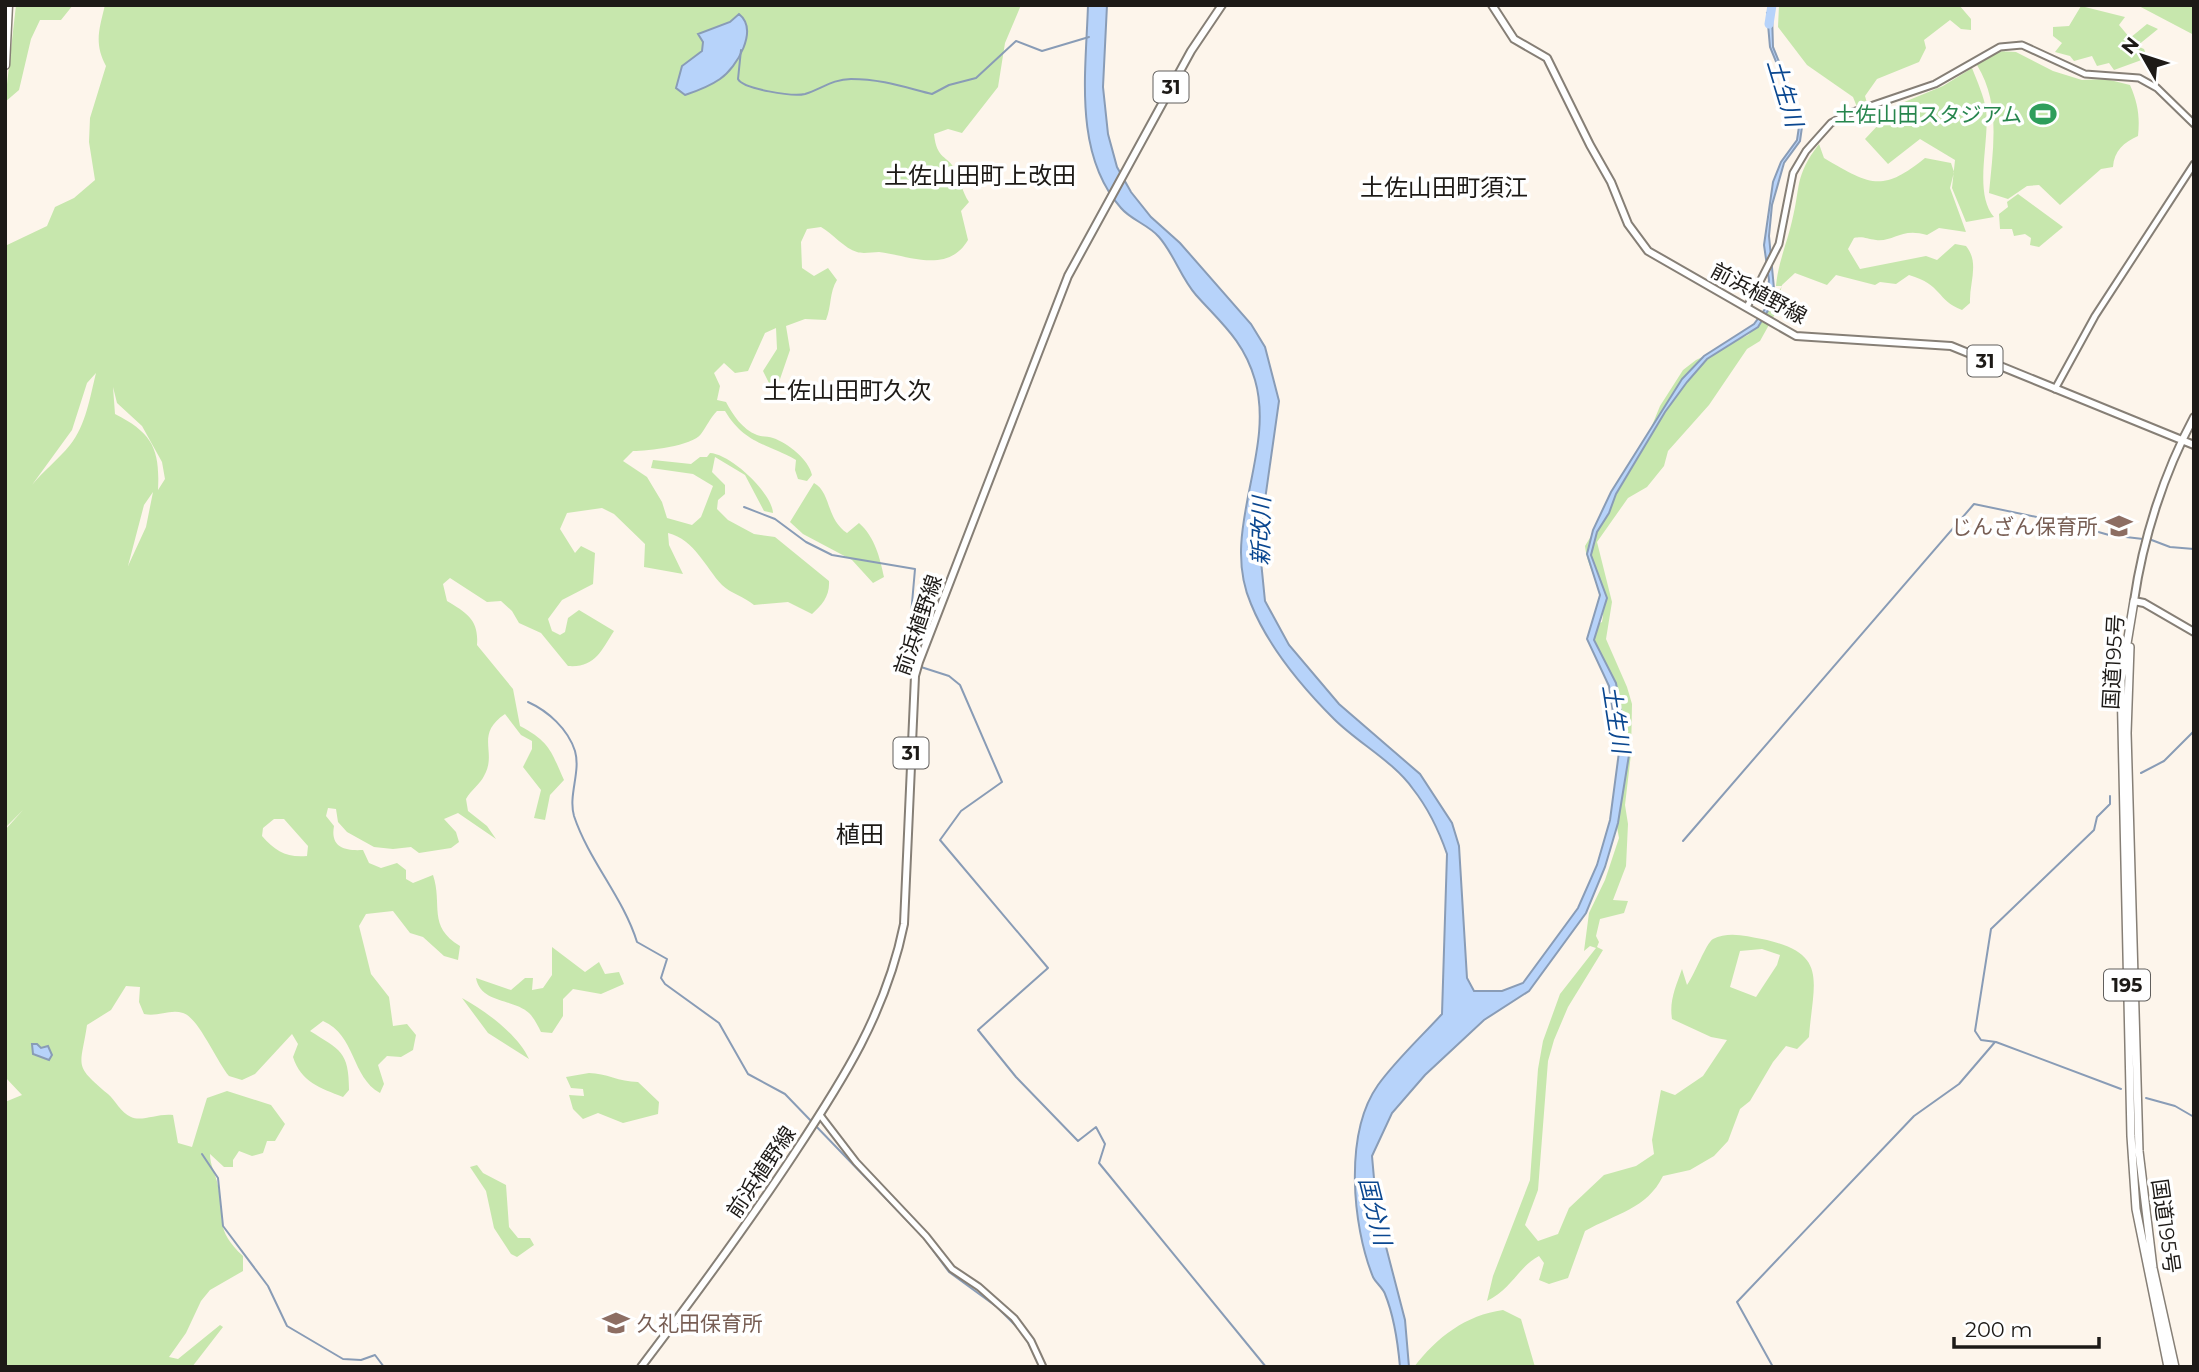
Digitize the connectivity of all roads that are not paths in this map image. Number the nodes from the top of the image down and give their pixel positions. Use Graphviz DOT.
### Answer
graph roads {
  1 [pos="8,5"];
  2 [pos="1222,5"];
  3 [pos="1492,5"];
  4 [pos="5,65"];
  5 [pos="2194,124"];
  6 [pos="2194,164"];
  7 [pos="1747,307"];
  8 [pos="2055,389"];
  9 [pos="2194,417"];
  10 [pos="2182,440"];
  11 [pos="2194,445"];
  12 [pos="2134,601"];
  13 [pos="2194,632"];
  14 [pos="820,1115"];
  15 [pos="641,1367"];
  16 [pos="1043,1367"];
  17 [pos="2168,1367"];
  18 [pos="2175,1367"];
  1 -- 4 [label="highway"];
  2 -- 14 [label="main road, 前浜植野線 / 31"];
  3 -- 7 [label="main road, 前浜植野線 / 31"];
  5 -- 7 [label="street"];
  6 -- 8 [label="street"];
  7 -- 8 [label="main road, 前浜植野線 / 31"];
  8 -- 10 [label="main road, 前浜植野線 / 31"];
  9 -- 10 [label="main road"];
  10 -- 11 [label="main road, 前浜植野線 / 31"];
  10 -- 12 [label="main road"];
  12 -- 13 [label="main road"];
  12 -- 17 [label="highway, 国道195号 / 195"];
  12 -- 18 [label="highway, 国道195号 / 195"];
  14 -- 15 [label="main road, 前浜植野線 / 31"];
  14 -- 16 [label="street"];
}
